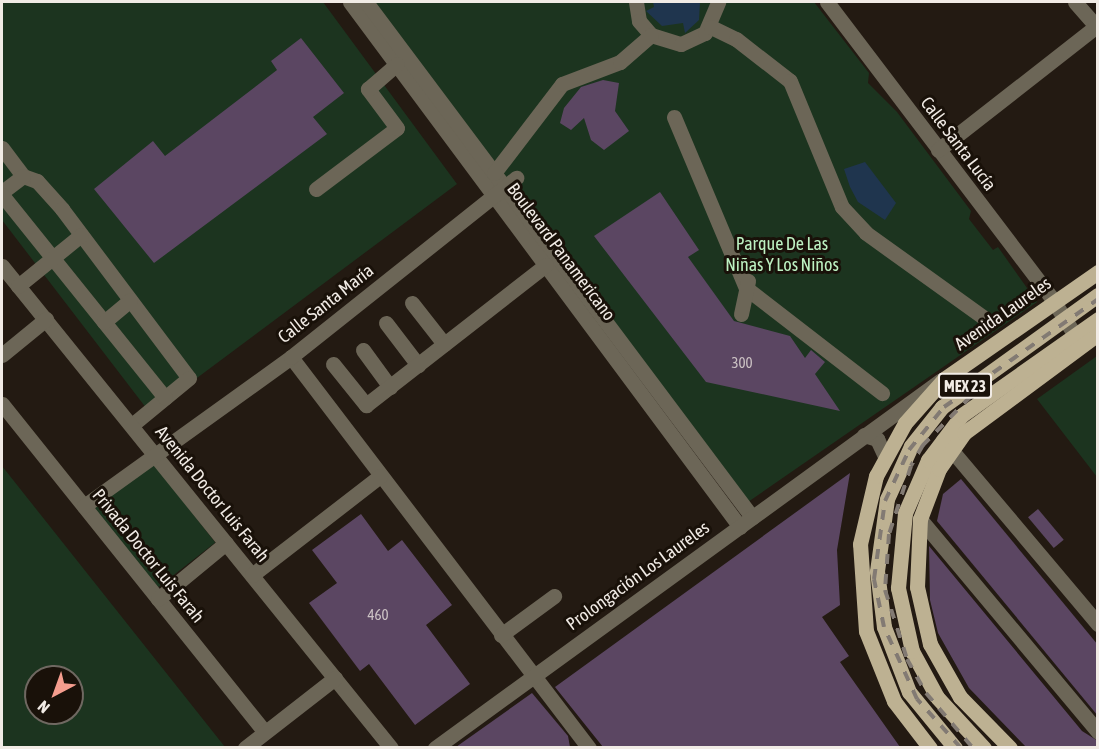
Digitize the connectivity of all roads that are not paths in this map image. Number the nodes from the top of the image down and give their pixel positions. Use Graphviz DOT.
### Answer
graph roads {
  1 [pos="350,2"];
  2 [pos="366,2"];
  3 [pos="636,2"];
  4 [pos="718,2"];
  5 [pos="827,2"];
  6 [pos="1075,2"];
  7 [pos="1097,26"];
  8 [pos="711,27"];
  9 [pos="651,35"];
  10 [pos="397,64"];
  11 [pos="674,117"];
  12 [pos="2,148"];
  13 [pos="938,150"];
  14 [pos="7,166"];
  15 [pos="494,173"];
  16 [pos="23,176"];
  17 [pos="505,187"];
  18 [pos="316,189"];
  19 [pos="2,194"];
  20 [pos="81,235"];
  21 [pos="52,258"];
  22 [pos="546,265"];
  23 [pos="2,268"];
  24 [pos="1098,272"];
  25 [pos="747,283"];
  26 [pos="18,286"];
  27 [pos="1098,295"];
  28 [pos="130,300"];
  29 [pos="412,303"];
  30 [pos="1060,312"];
  31 [pos="741,314"];
  32 [pos="45,319"];
  33 [pos="1098,319"];
  34 [pos="104,322"];
  35 [pos="990,322"];
  36 [pos="386,323"];
  37 [pos="1098,334"];
  38 [pos="1077,338"];
  39 [pos="444,345"];
  40 [pos="363,350"];
  41 [pos="2,355"];
  42 [pos="291,357"];
  43 [pos="333,364"];
  44 [pos="418,365"];
  45 [pos="944,379"];
  46 [pos="390,387"];
  47 [pos="882,393"];
  48 [pos="165,398"];
  49 [pos="2,404"];
  50 [pos="132,425"];
  51 [pos="864,435"];
  52 [pos="946,443"];
  53 [pos="155,454"];
  54 [pos="885,456"];
  55 [pos="380,476"];
  56 [pos="84,507"];
  57 [pos="920,519"];
  58 [pos="746,522"];
  59 [pos="226,543"];
  60 [pos="252,575"];
  61 [pos="554,597"];
  62 [pos="158,599"];
  63 [pos="1098,624"];
  64 [pos="501,635"];
  65 [pos="534,676"];
  66 [pos="335,678"];
  67 [pos="265,732"];
  68 [pos="1098,732"];
  69 [pos="441,746"];
  70 [pos="245,747"];
  71 [pos="391,747"];
  72 [pos="589,747"];
  73 [pos="930,747"];
  74 [pos="955,747"];
  75 [pos="984,747"];
  76 [pos="1010,747"];
  1 -- 10 [label="street, Boulevard Panamericano"];
  2 -- 15 [label="street, Boulevard Panamericano"];
  3 -- 9 [label="street"];
  4 -- 8 [label="street"];
  5 -- 13 [label="street, Calle Santa Lucía"];
  6 -- 7 [label="street"];
  7 -- 13 [label="street"];
  8 -- 9 [label="street"];
  8 -- 35 [label="street"];
  9 -- 15 [label="street"];
  10 -- 17 [label="street, Boulevard Panamericano"];
  10 -- 18 [label="street"];
  11 -- 25 [label="street"];
  12 -- 14 [label="street"];
  13 -- 30 [label="street, Calle Santa Lucía"];
  14 -- 16 [label="street"];
  15 -- 17 [label="street, Boulevard Panamericano"];
  16 -- 19 [label="street"];
  16 -- 20 [label="street"];
  17 -- 22 [label="street, Boulevard Panamericano"];
  17 -- 42 [label="street, Calle Santa María"];
  17 -- 58 [label="street, Boulevard Panamericano"];
  19 -- 21 [label="street"];
  20 -- 21 [label="street"];
  20 -- 28 [label="street"];
  21 -- 26 [label="street"];
  21 -- 34 [label="street"];
  22 -- 39 [label="street"];
  22 -- 58 [label="street, Boulevard Panamericano"];
  23 -- 26 [label="street, Avenida Doctor Luis Farah"];
  24 -- 30 [label="main road, Avenida Laureles"];
  25 -- 31 [label="street"];
  25 -- 47 [label="street"];
  26 -- 32 [label="street, Avenida Doctor Luis Farah"];
  27 -- 30 [label="main road, Avenida Laureles / MEX 23"];
  28 -- 34 [label="street"];
  28 -- 48 [label="street"];
  29 -- 39 [label="street"];
  30 -- 38 [label="street, Calle Santa Lucía"];
  30 -- 45 [label="main road, Avenida Laureles"];
  30 -- 74 [label="main road, Avenida Laureles / MEX 23"];
  32 -- 41 [label="street"];
  32 -- 50 [label="street, Avenida Doctor Luis Farah"];
  33 -- 38 [label="main road, MEX 23"];
  34 -- 48 [label="street"];
  36 -- 44 [label="street"];
  37 -- 38 [label="main road"];
  38 -- 52 [label="main road, MEX 23"];
  39 -- 44 [label="street"];
  40 -- 46 [label="street"];
  42 -- 53 [label="street, Calle Santa María"];
  42 -- 55 [label="street"];
  43 -- 46 [label="street"];
  44 -- 46 [label="street"];
  45 -- 51 [label="street, Prolongación Los Laureles"];
  45 -- 54 [label="main road, Avenida Laureles"];
  48 -- 50 [label="street"];
  49 -- 56 [label="street, Privada Doctor Luis Farah"];
  50 -- 53 [label="street, Avenida Doctor Luis Farah"];
  51 -- 54 [label="street"];
  51 -- 58 [label="street, Prolongación Los Laureles"];
  52 -- 57 [label="main road"];
  52 -- 63 [label="street"];
  52 -- 75 [label="main road, MEX 23"];
  53 -- 56 [label="street, Calle Santa María"];
  53 -- 59 [label="street, Avenida Doctor Luis Farah"];
  54 -- 73 [label="main road, Avenida Laureles"];
  55 -- 60 [label="street"];
  55 -- 64 [label="street"];
  56 -- 62 [label="street, Privada Doctor Luis Farah"];
  57 -- 68 [label="street"];
  57 -- 76 [label="main road"];
  58 -- 65 [label="street, Prolongación Los Laureles"];
  59 -- 60 [label="street, Avenida Doctor Luis Farah"];
  59 -- 62 [label="street"];
  60 -- 66 [label="street, Avenida Doctor Luis Farah"];
  61 -- 64 [label="street"];
  62 -- 67 [label="street, Privada Doctor Luis Farah"];
  64 -- 65 [label="street"];
  65 -- 69 [label="street, Prolongación Los Laureles"];
  65 -- 72 [label="street"];
  66 -- 67 [label="street"];
  66 -- 71 [label="street, Avenida Doctor Luis Farah"];
  67 -- 70 [label="street"];
}
